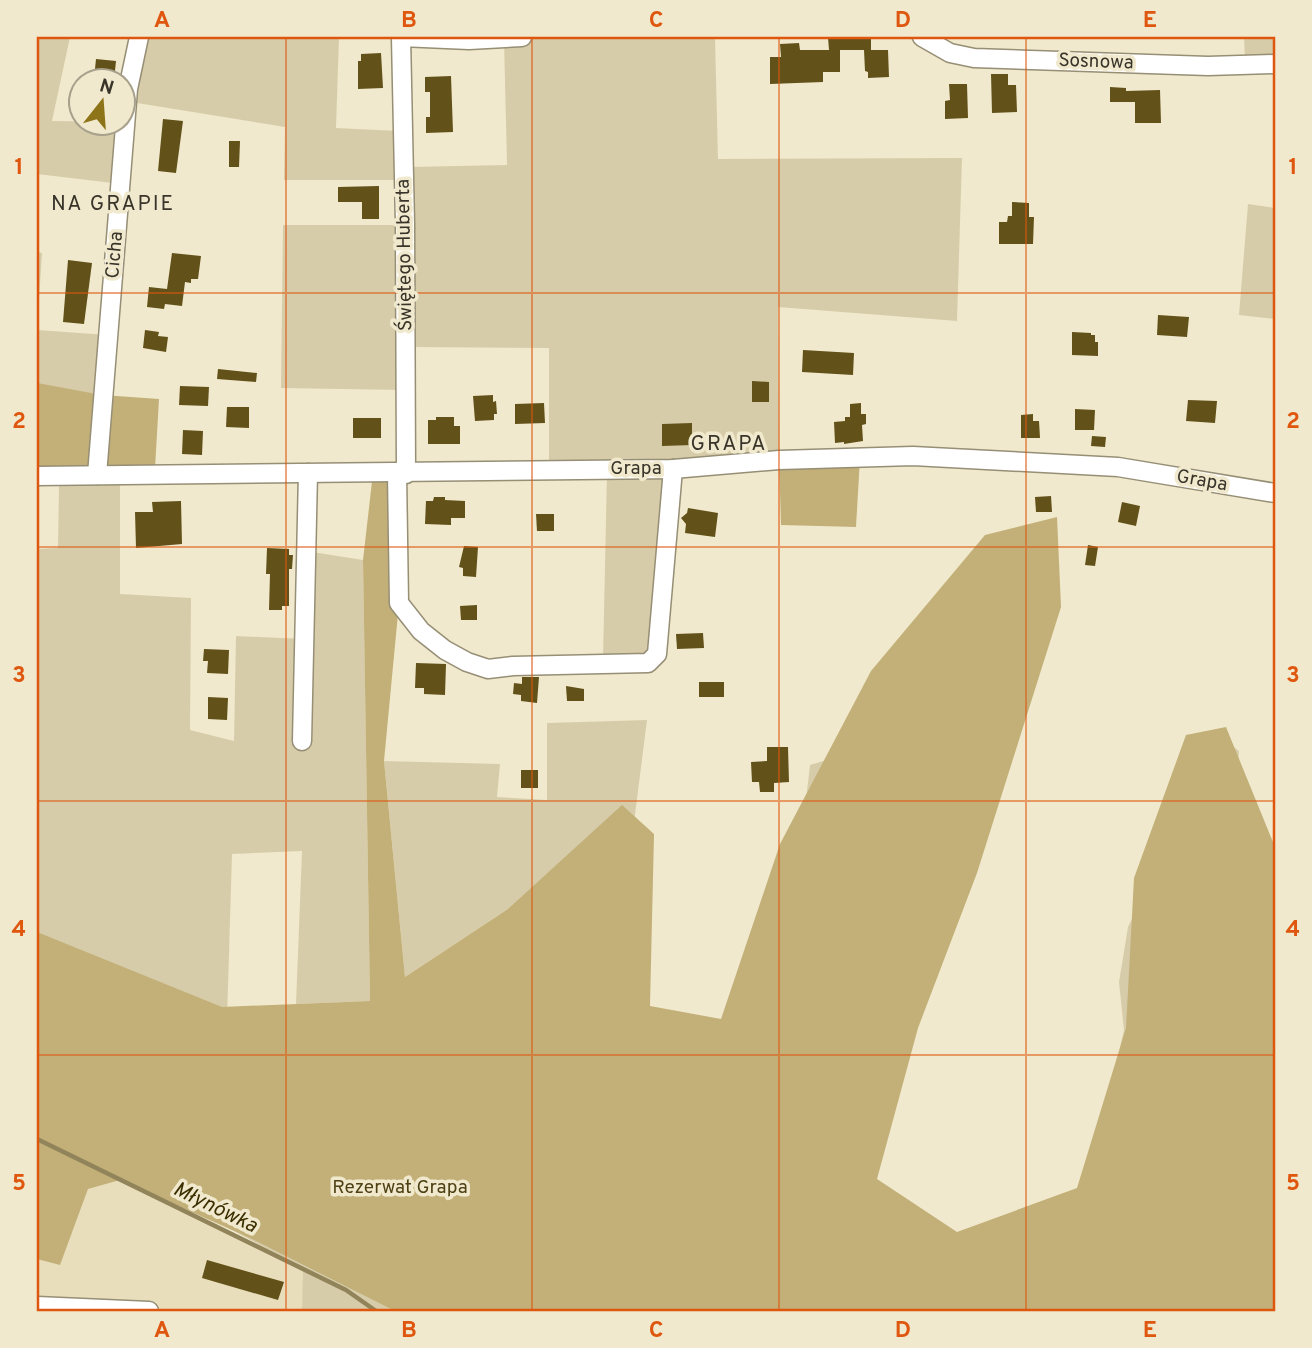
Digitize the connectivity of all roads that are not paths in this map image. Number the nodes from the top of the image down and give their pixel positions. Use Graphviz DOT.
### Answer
graph roads {
  1 [pos="139,37"];
  2 [pos="401,37"];
  3 [pos="522,37"];
  4 [pos="922,37"];
  5 [pos="1275,64"];
  6 [pos="673,469"];
  7 [pos="308,473"];
  8 [pos="401,473"];
  9 [pos="97,475"];
  10 [pos="37,476"];
  11 [pos="1275,493"];
  12 [pos="302,741"];
  13 [pos="37,1306"];
  14 [pos="149,1311"];
  1 -- 9 [label="street, Cicha"];
  2 -- 3 [label="street"];
  2 -- 8 [label="street, Świętego Huberta"];
  4 -- 5 [label="street, Sosnowa"];
  6 -- 8 [label="street, Grapa"];
  6 -- 8 [label="street, Świętego Huberta"];
  6 -- 11 [label="street, Grapa"];
  7 -- 8 [label="street, Grapa"];
  7 -- 9 [label="street, Grapa"];
  7 -- 12 [label="street"];
  9 -- 10 [label="street, Grapa"];
  13 -- 14 [label="street"];
}
